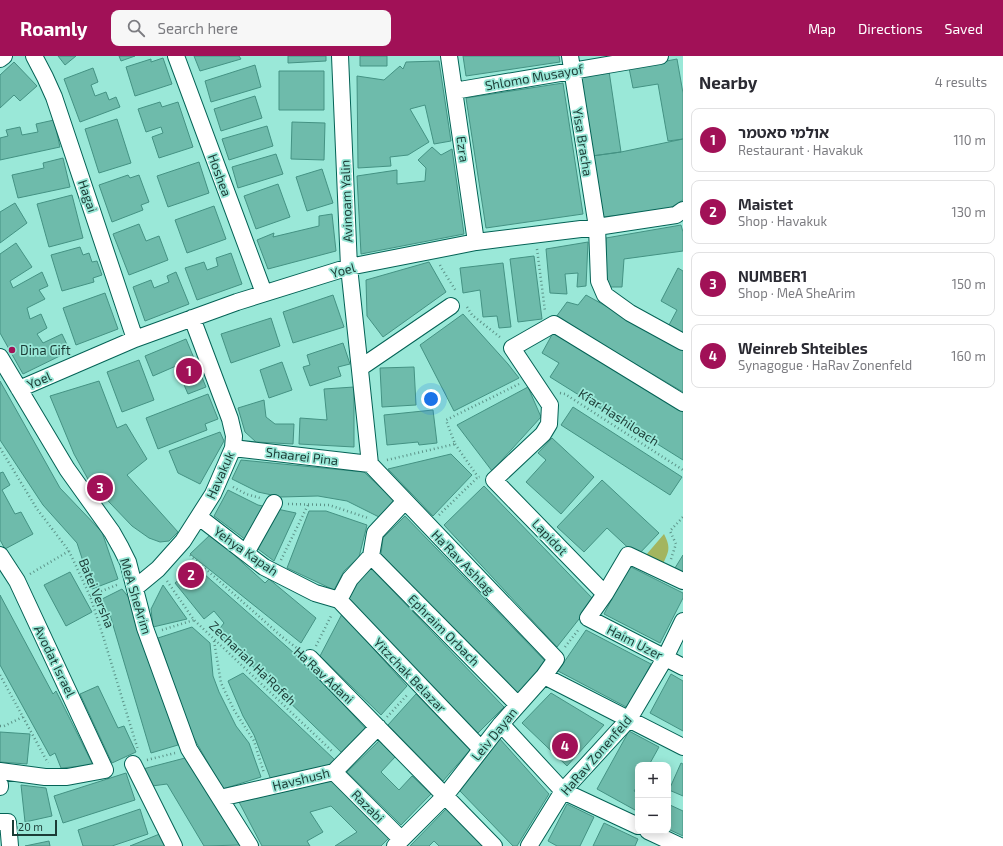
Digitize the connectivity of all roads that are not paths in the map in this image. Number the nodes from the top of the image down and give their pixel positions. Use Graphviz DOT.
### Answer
graph roads {
  1 [pos="4,56"];
  2 [pos="34,56"];
  3 [pos="176,56"];
  4 [pos="340,56"];
  5 [pos="449,56"];
  6 [pos="660,56"];
  7 [pos="0,59"];
  8 [pos="571,63"];
  9 [pos="454,91"];
  10 [pos="683,210"];
  11 [pos="596,227"];
  12 [pos="476,242"];
  13 [pos="349,267"];
  14 [pos="264,293"];
  15 [pos="458,301"];
  16 [pos="192,318"];
  17 [pos="135,339"];
  18 [pos="683,342"];
  19 [pos="0,357"];
  20 [pos="360,368"];
  21 [pos="19,389"];
  22 [pos="683,403"];
  23 [pos="233,448"];
  24 [pos="370,464"];
  25 [pos="405,501"];
  26 [pos="274,503"];
  27 [pos="199,517"];
  28 [pos="246,553"];
  29 [pos="0,554"];
  30 [pos="371,556"];
  31 [pos="683,581"];
  32 [pos="133,583"];
  33 [pos="605,594"];
  34 [pos="339,600"];
  35 [pos="683,621"];
  36 [pos="310,658"];
  37 [pos="665,658"];
  38 [pos="556,659"];
  39 [pos="683,667"];
  40 [pos="544,676"];
  41 [pos="518,705"];
  42 [pos="628,719"];
  43 [pos="501,724"];
  44 [pos="378,728"];
  45 [pos="683,747"];
  46 [pos="481,750"];
  47 [pos="138,760"];
  48 [pos="339,767"];
  49 [pos="0,771"];
  50 [pos="563,791"];
  51 [pos="445,796"];
  52 [pos="220,798"];
  53 [pos="0,822"];
  54 [pos="635,825"];
  55 [pos="654,834"];
  56 [pos="398,843"];
  57 [pos="10,846"];
  58 [pos="174,846"];
  59 [pos="250,846"];
  60 [pos="494,846"];
  61 [pos="530,846"];
  62 [pos="680,846"];
  1 -- 7 [label="street"];
  2 -- 17 [label="street, Hagai"];
  3 -- 14 [label="street, Hoshea"];
  4 -- 13 [label="street, Avinoam Yalin"];
  5 -- 9 [label="street, Ezra"];
  6 -- 8 [label="street, Shlomo Musayof"];
  8 -- 9 [label="street, Shlomo Musayof"];
  8 -- 11 [label="street, Yisa Bracha"];
  9 -- 12 [label="street, Ezra"];
  10 -- 11 [label="street, Yoel"];
  11 -- 12 [label="street, Yoel"];
  11 -- 18 [label="street, Yisa Bracha"];
  12 -- 13 [label="street, Yoel"];
  13 -- 14 [label="street, Yoel"];
  13 -- 20 [label="street, Avinoam Yalin"];
  14 -- 16 [label="street, Yoel"];
  15 -- 20 [label="street"];
  16 -- 17 [label="street, Yoel"];
  16 -- 23 [label="street, Havakuk"];
  17 -- 21 [label="street, Yoel"];
  19 -- 21 [label="street, MeA SheArim"];
  20 -- 24 [label="street, Avinoam Yalin"];
  21 -- 32 [label="street, MeA SheArim"];
  22 -- 33 [label="street, Lapidot"];
  23 -- 24 [label="street, Shaarei Pina"];
  23 -- 27 [label="street, Havakuk"];
  24 -- 25 [label="street, Ha'Rav Ashlag"];
  25 -- 30 [label="street"];
  25 -- 38 [label="street, Ha'Rav Ashlag"];
  26 -- 28 [label="street"];
  27 -- 28 [label="street, Yehya Kapah"];
  27 -- 32 [label="street, Havakuk"];
  28 -- 34 [label="street, Yehya Kapah"];
  29 -- 49 [label="street, Avodat Israel"];
  30 -- 34 [label="street"];
  30 -- 41 [label="street, Ephraim Orbach"];
  31 -- 33 [label="street"];
  32 -- 52 [label="street, MeA SheArim"];
  33 -- 37 [label="street, Haim Uzer"];
  34 -- 46 [label="street, Yitzchak Belazar"];
  35 -- 37 [label="street, HaRav Zonenfeld"];
  36 -- 44 [label="street, Ha'Rav Adani"];
  37 -- 39 [label="street, Haim Uzer"];
  37 -- 42 [label="street, HaRav Zonenfeld"];
  38 -- 40 [label="street, Leiv Dayan"];
  40 -- 41 [label="street, Leiv Dayan"];
  40 -- 42 [label="street"];
  41 -- 43 [label="street, Leiv Dayan"];
  42 -- 45 [label="street"];
  42 -- 50 [label="street, HaRav Zonenfeld"];
  43 -- 46 [label="street, Leiv Dayan"];
  43 -- 50 [label="street"];
  44 -- 48 [label="street, Havshush"];
  44 -- 51 [label="street, Ha'Rav Adani"];
  46 -- 51 [label="street, Leiv Dayan"];
  47 -- 58 [label="street"];
  48 -- 52 [label="street, Havshush"];
  48 -- 56 [label="street, Razabi"];
  50 -- 54 [label="street"];
  50 -- 61 [label="street, HaRav Zonenfeld"];
  51 -- 56 [label="street, Leiv Dayan"];
  51 -- 60 [label="street, Ha'Rav Adani"];
  52 -- 59 [label="street, MeA SheArim"];
  53 -- 57 [label="street"];
  55 -- 62 [label="street"];
}
